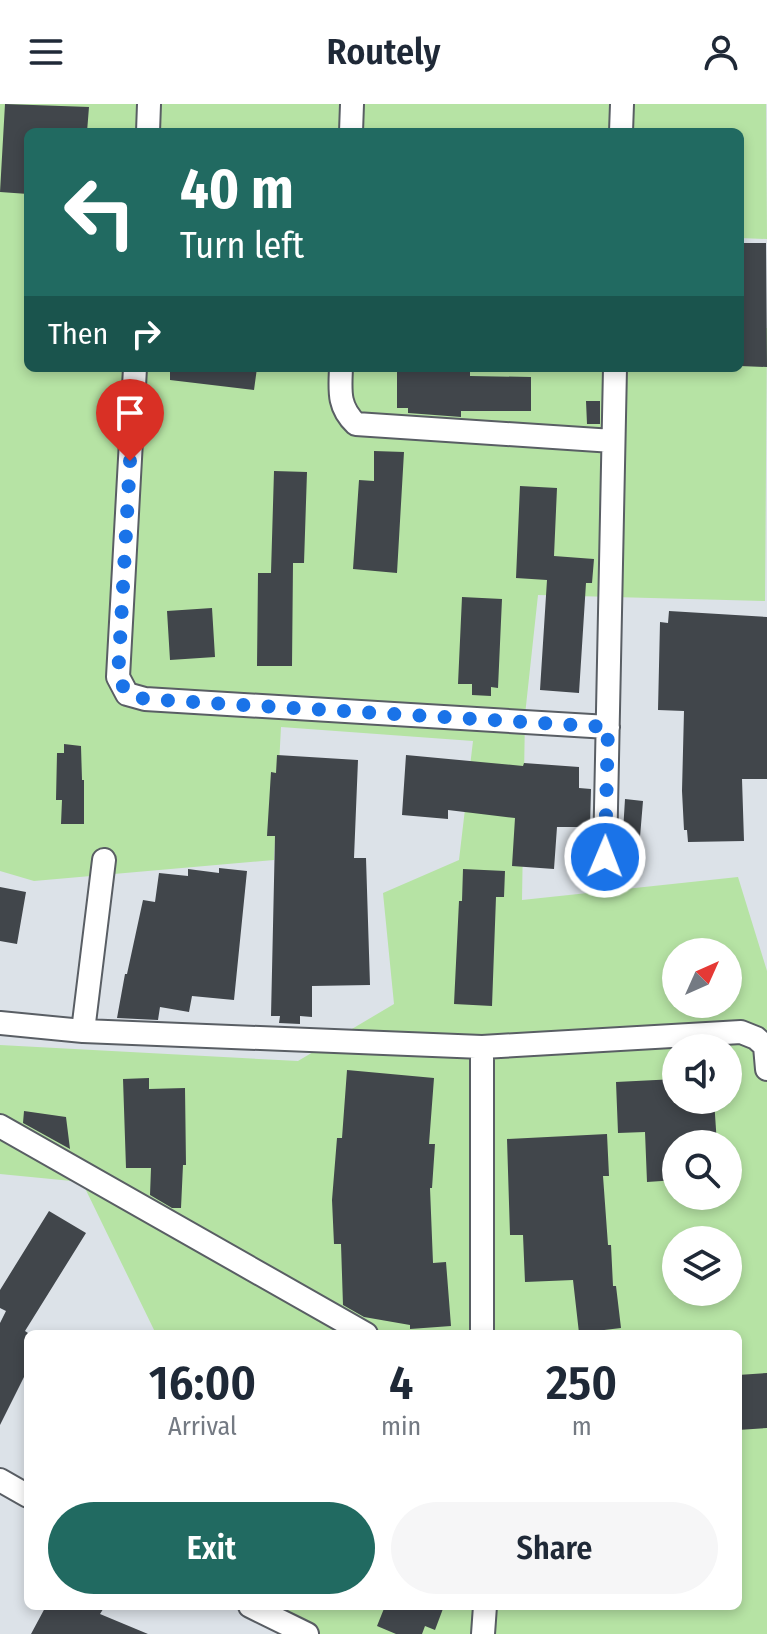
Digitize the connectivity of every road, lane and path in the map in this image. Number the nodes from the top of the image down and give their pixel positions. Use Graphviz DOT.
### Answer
graph roads {
  1 [pos="149,104"];
  2 [pos="352,104"];
  3 [pos="622,104"];
  4 [pos="148,128"];
  5 [pos="351,128"];
  6 [pos="621,128"];
  7 [pos="135,372"];
  8 [pos="341,372"];
  9 [pos="615,372"];
  10 [pos="613,441"];
  11 [pos="608,727"];
  12 [pos="605,857"];
  13 [pos="104,860"];
  14 [pos="0,1023"];
  15 [pos="83,1031"];
  16 [pos="482,1047"];
  17 [pos="767,1069"];
  18 [pos="0,1126"];
  19 [pos="359,1330"];
  20 [pos="482,1330"];
  21 [pos="0,1480"];
  22 [pos="24,1494"];
  23 [pos="258,1610"];
  24 [pos="485,1610"];
  25 [pos="307,1634"];
  26 [pos="483,1634"];
  1 -- 4 [label="street"];
  2 -- 5 [label="street"];
  3 -- 6 [label="street"];
  7 -- 11 [label="street"];
  8 -- 10 [label="street"];
  9 -- 10 [label="street"];
  10 -- 11 [label="street"];
  11 -- 12 [label="street"];
  13 -- 15 [label="street"];
  14 -- 15 [label="street"];
  15 -- 16 [label="street"];
  16 -- 17 [label="street"];
  16 -- 20 [label="street"];
  18 -- 19 [label="street"];
  21 -- 22 [label="street"];
  23 -- 25 [label="street"];
  24 -- 26 [label="street"];
}
